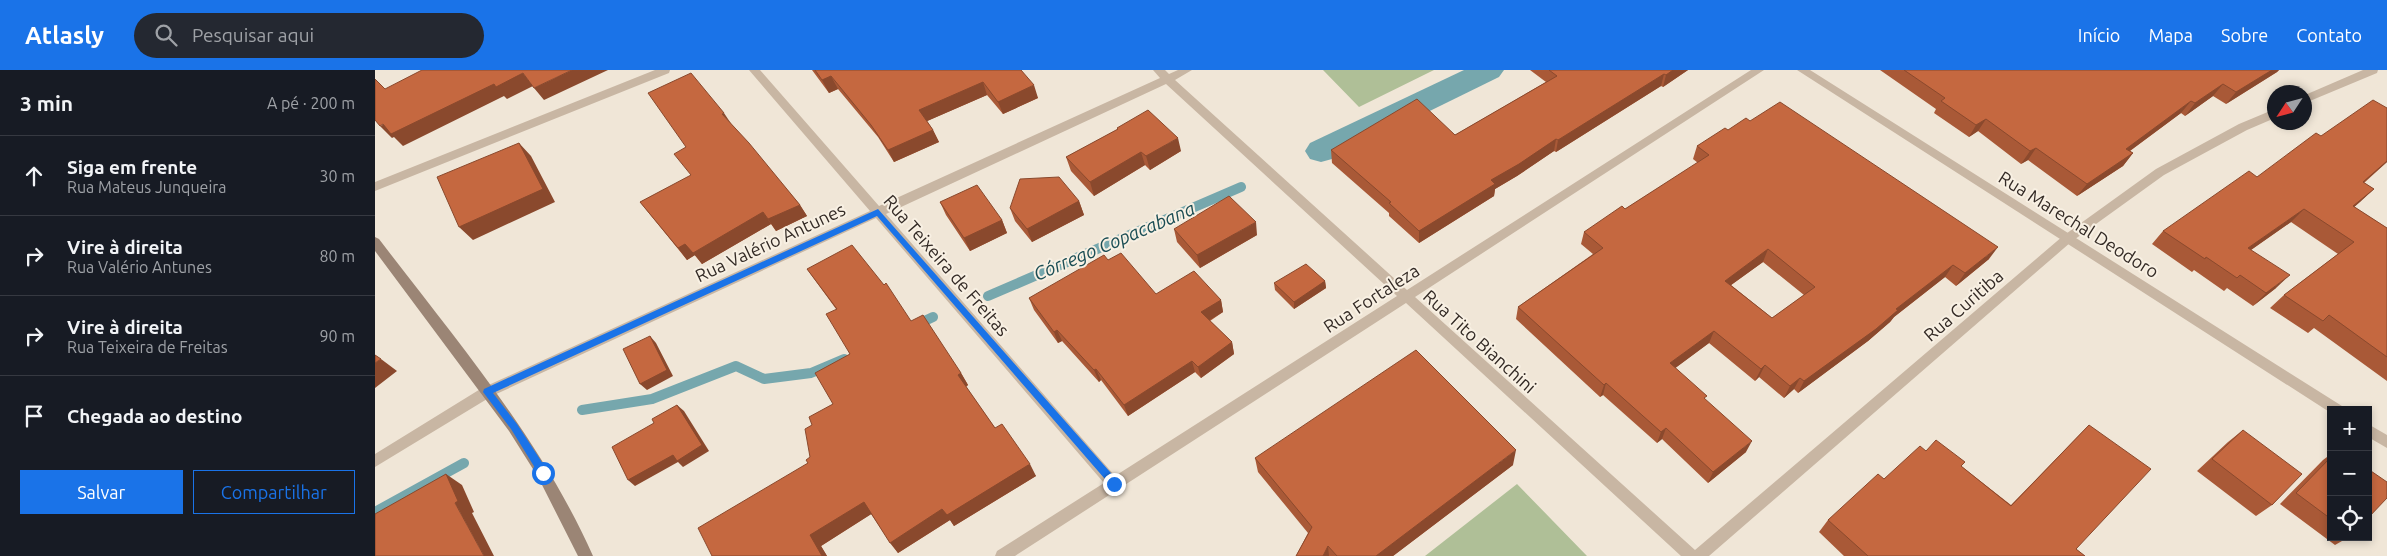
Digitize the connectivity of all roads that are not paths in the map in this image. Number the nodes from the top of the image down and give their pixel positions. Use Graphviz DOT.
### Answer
graph roads {
  1 [pos="665,70"];
  2 [pos="754,70"];
  3 [pos="1157,70"];
  4 [pos="1187,70"];
  5 [pos="1759,70"];
  6 [pos="1802,70"];
  7 [pos="2373,70"];
  8 [pos="1167,79"];
  9 [pos="2312,96"];
  10 [pos="2267,117"];
  11 [pos="375,187"];
  12 [pos="878,212"];
  13 [pos="2067,238"];
  14 [pos="375,242"];
  15 [pos="1406,297"];
  16 [pos="487,392"];
  17 [pos="2331,406"];
  18 [pos="2372,433"];
  19 [pos="2387,442"];
  20 [pos="375,461"];
  21 [pos="1114,484"];
  22 [pos="586,556"];
  23 [pos="1002,556"];
  24 [pos="1691,556"];
  25 [pos="1698,556"];
  1 -- 11 [label="street"];
  2 -- 12 [label="street, Rua Teixeira de Freitas"];
  3 -- 8 [label="street, Rua Tito Bianchini"];
  4 -- 8 [label="street, Rua Valério Antunes"];
  5 -- 15 [label="street, Rua Fortaleza"];
  6 -- 13 [label="street, Rua Marechal Deodoro"];
  7 -- 9 [label="street"];
  8 -- 12 [label="street, Rua Valério Antunes"];
  8 -- 15 [label="street, Rua Tito Bianchini"];
  10 -- 13 [label="street, Rua Curitiba"];
  12 -- 16 [label="street, Rua Valério Antunes"];
  12 -- 21 [label="street, Rua Teixeira de Freitas"];
  13 -- 17 [label="street, Rua Marechal Deodoro"];
  13 -- 25 [label="street, Rua Curitiba"];
  14 -- 16 [label="main road"];
  15 -- 21 [label="street, Rua Fortaleza"];
  15 -- 24 [label="street, Rua Tito Bianchini"];
  16 -- 20 [label="street, Rua Valério Antunes"];
  16 -- 22 [label="main road"];
  18 -- 19 [label="street"];
  21 -- 23 [label="street, Rua Fortaleza"];
}
